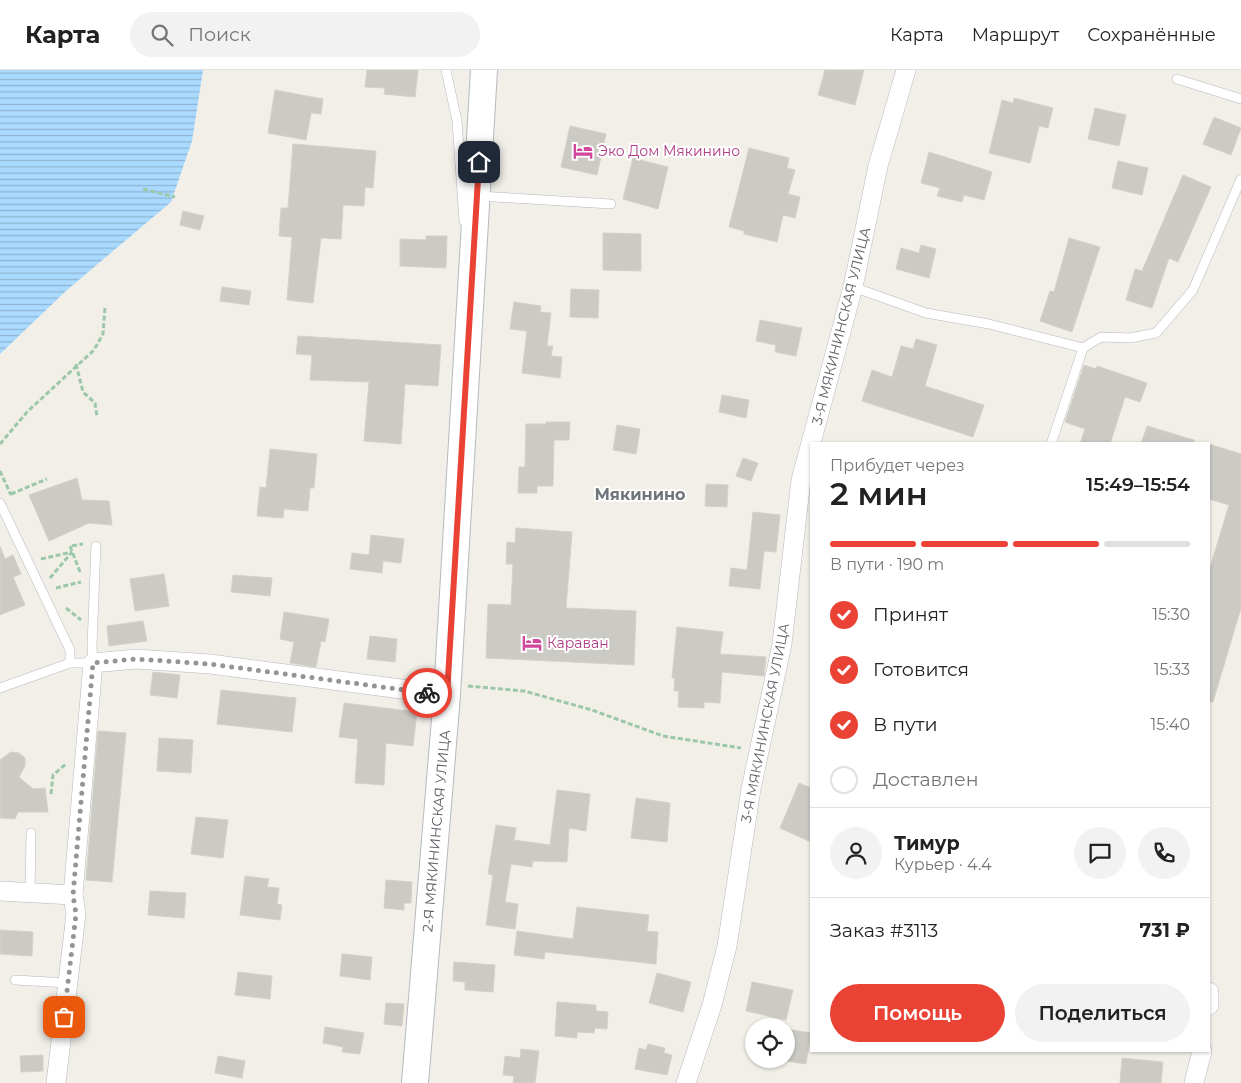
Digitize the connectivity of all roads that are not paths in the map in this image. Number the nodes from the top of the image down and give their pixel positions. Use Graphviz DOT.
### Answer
graph roads {
  1 [pos="446,70"];
  2 [pos="484,70"];
  3 [pos="906,70"];
  4 [pos="1177,79"];
  5 [pos="1241,99"];
  6 [pos="1241,179"];
  7 [pos="477,196"];
  8 [pos="611,204"];
  9 [pos="473,264"];
  10 [pos="853,287"];
  11 [pos="1083,348"];
  12 [pos="811,442"];
  13 [pos="1051,442"];
  14 [pos="810,447"];
  15 [pos="0,503"];
  16 [pos="96,546"];
  17 [pos="93,663"];
  18 [pos="70,664"];
  19 [pos="0,688"];
  20 [pos="447,695"];
  21 [pos="32,833"];
  22 [pos="0,892"];
  23 [pos="30,893"];
  24 [pos="73,895"];
  25 [pos="15,980"];
  26 [pos="68,983"];
  27 [pos="1202,1052"];
  28 [pos="56,1083"];
  29 [pos="415,1083"];
  30 [pos="686,1083"];
  31 [pos="1194,1083"];
  1 -- 9 [label="lane"];
  2 -- 7 [label="street, 2-Я МЯКИНИНСКАЯ УЛИЦА"];
  3 -- 10 [label="street, 3-Я МЯКИНИНСКАЯ УЛИЦА"];
  4 -- 5 [label="lane"];
  6 -- 11 [label="lane"];
  7 -- 8 [label="lane"];
  7 -- 9 [label="street, 2-Я МЯКИНИНСКАЯ УЛИЦА"];
  9 -- 20 [label="street, 2-Я МЯКИНИНСКАЯ УЛИЦА"];
  10 -- 11 [label="lane"];
  10 -- 12 [label="street, 3-Я МЯКИНИНСКАЯ УЛИЦА"];
  11 -- 13 [label="lane"];
  14 -- 30 [label="street, 3-Я МЯКИНИНСКАЯ УЛИЦА"];
  15 -- 18 [label="lane"];
  16 -- 17 [label="lane"];
  17 -- 18 [label="lane"];
  17 -- 20 [label="street"];
  17 -- 24 [label="street"];
  18 -- 19 [label="lane"];
  20 -- 29 [label="street, 2-Я МЯКИНИНСКАЯ УЛИЦА"];
  21 -- 23 [label="lane"];
  22 -- 23 [label="street"];
  23 -- 24 [label="street"];
  24 -- 26 [label="street"];
  25 -- 26 [label="lane"];
  26 -- 28 [label="street"];
  27 -- 31 [label="street"];
}
